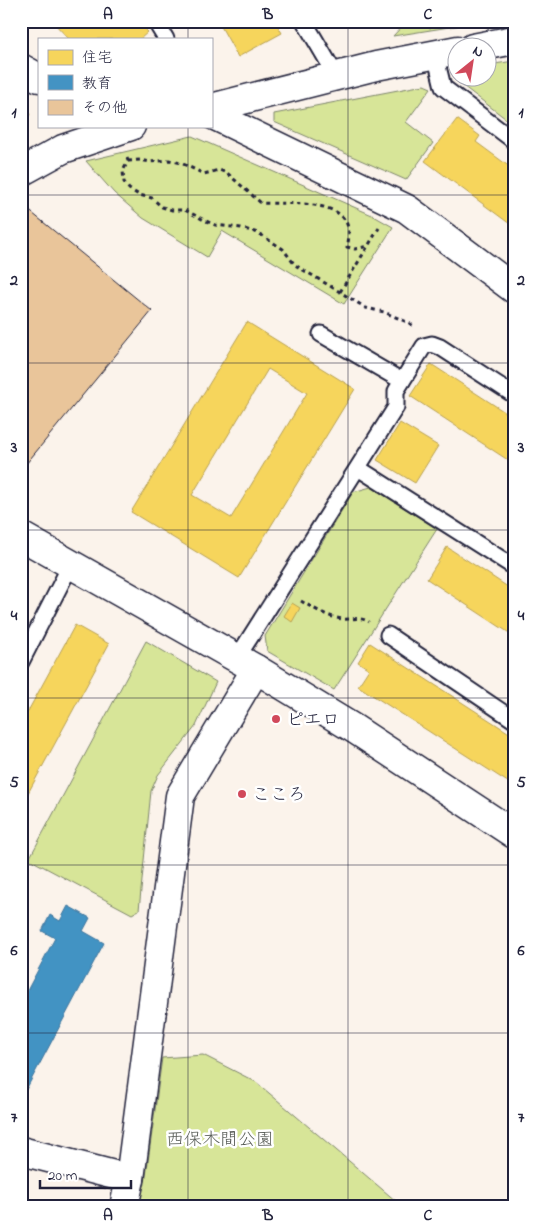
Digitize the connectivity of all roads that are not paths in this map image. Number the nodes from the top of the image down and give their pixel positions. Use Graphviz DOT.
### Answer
graph roads {
  1 [pos="155,21"];
  2 [pos="304,21"];
  3 [pos="165,38"];
  4 [pos="514,40"];
  5 [pos="498,43"];
  6 [pos="446,52"];
  7 [pos="21,68"];
  8 [pos="38,77"];
  9 [pos="337,77"];
  10 [pos="214,105"];
  11 [pos="124,128"];
  12 [pos="514,141"];
  13 [pos="21,172"];
  14 [pos="514,289"];
  15 [pos="321,334"];
  16 [pos="402,381"];
  17 [pos="514,395"];
  18 [pos="358,468"];
  19 [pos="21,536"];
  20 [pos="71,564"];
  21 [pos="514,567"];
  22 [pos="388,635"];
  23 [pos="21,662"];
  24 [pos="247,663"];
  25 [pos="514,720"];
  26 [pos="514,834"];
  27 [pos="21,1151"];
  28 [pos="130,1179"];
  29 [pos="124,1207"];
  1 -- 3 [label="lane"];
  2 -- 9 [label="lane"];
  4 -- 5 [label="street"];
  6 -- 9 [label="street"];
  6 -- 12 [label="lane"];
  7 -- 8 [label="street"];
  9 -- 10 [label="street"];
  10 -- 14 [label="street"];
  11 -- 13 [label="street"];
  15 -- 16 [label="lane"];
  16 -- 17 [label="lane"];
  16 -- 18 [label="lane"];
  18 -- 21 [label="lane"];
  18 -- 24 [label="lane"];
  19 -- 20 [label="street"];
  20 -- 23 [label="lane"];
  20 -- 24 [label="street"];
  22 -- 25 [label="lane"];
  24 -- 26 [label="street"];
  24 -- 28 [label="street"];
  27 -- 28 [label="street"];
  28 -- 29 [label="street"];
}
